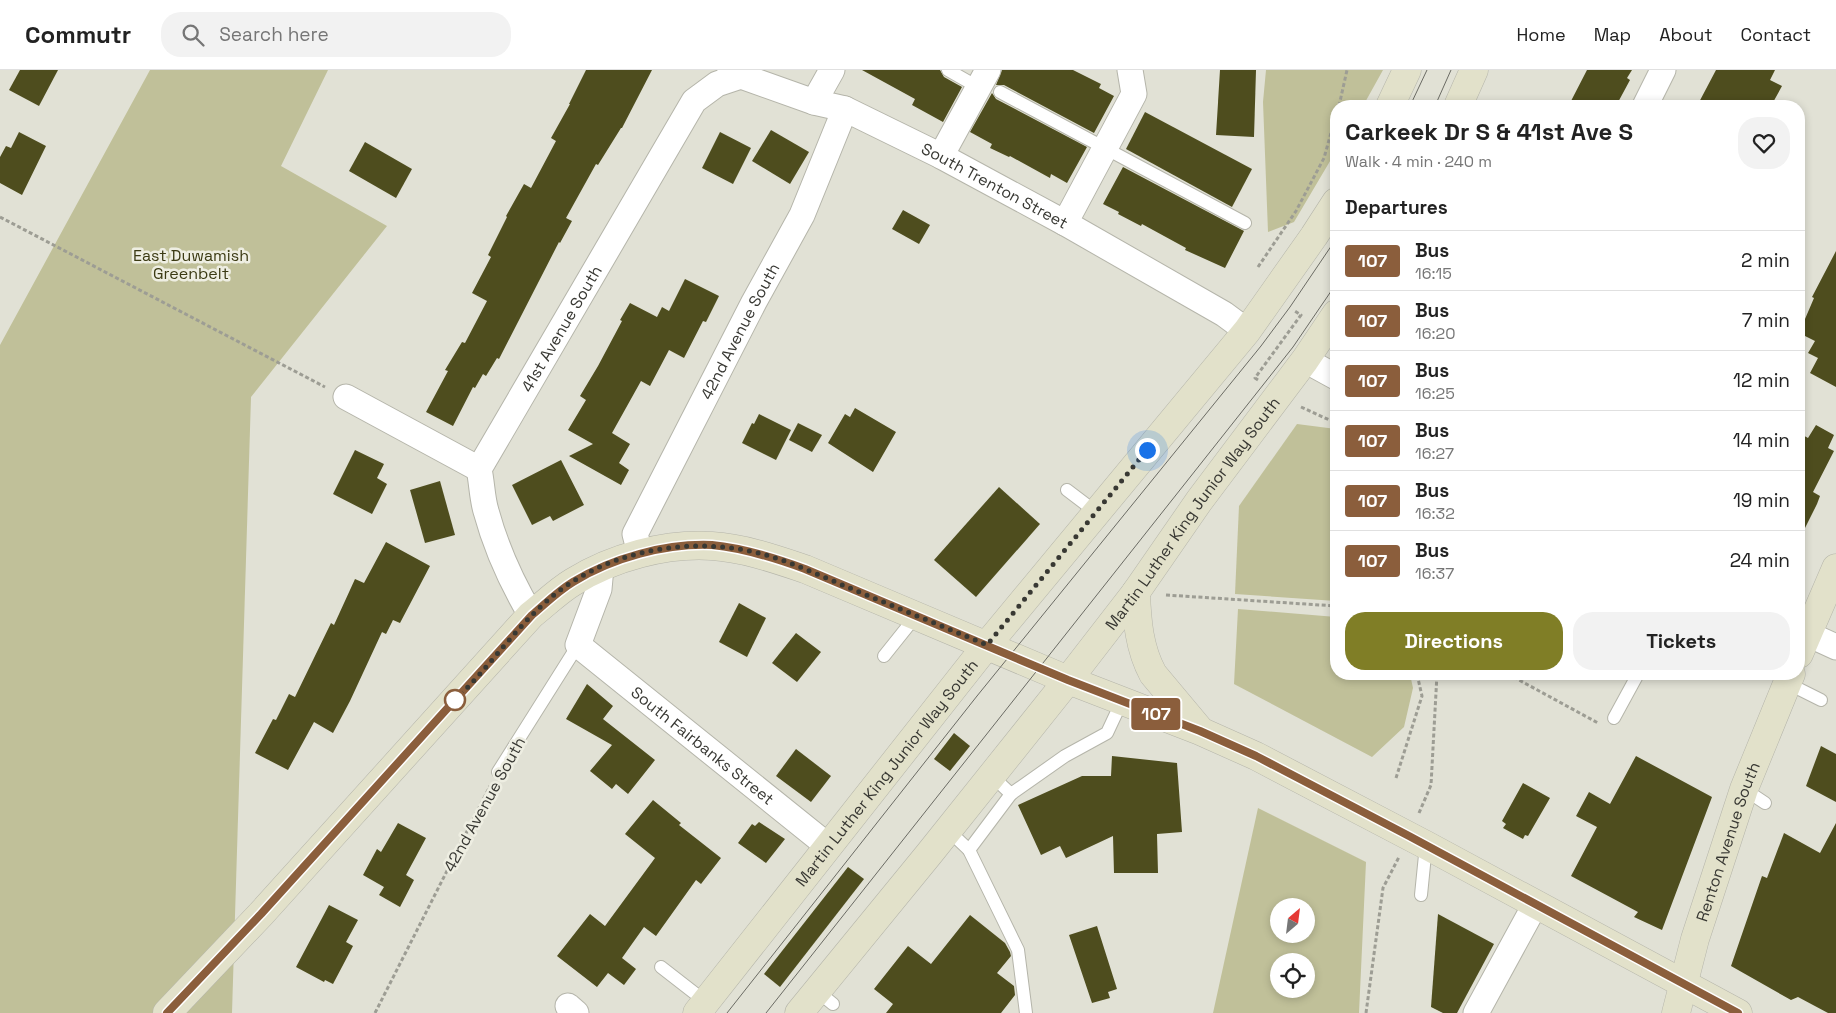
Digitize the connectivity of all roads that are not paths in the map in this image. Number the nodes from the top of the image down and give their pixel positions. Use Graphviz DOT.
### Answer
graph roads {
  1 [pos="832,70"];
  2 [pos="948,70"];
  3 [pos="1130,70"];
  4 [pos="1407,70"];
  5 [pos="1474,70"];
  6 [pos="1664,70"];
  7 [pos="736,73"];
  8 [pos="978,76"];
  9 [pos="1000,92"];
  10 [pos="1393,100"];
  11 [pos="1461,100"];
  12 [pos="1648,100"];
  13 [pos="814,102"];
  14 [pos="845,109"];
  15 [pos="1106,150"];
  16 [pos="941,156"];
  17 [pos="1330,211"];
  18 [pos="1245,223"];
  19 [pos="1065,224"];
  20 [pos="1330,323"];
  21 [pos="1246,331"];
  22 [pos="1305,360"];
  23 [pos="1330,374"];
  24 [pos="346,397"];
  25 [pos="480,469"];
  26 [pos="1068,490"];
  27 [pos="1096,512"];
  28 [pos="621,560"];
  29 [pos="1836,568"];
  30 [pos="1136,592"];
  31 [pos="532,615"];
  32 [pos="916,616"];
  33 [pos="1805,633"];
  34 [pos="1805,640"];
  35 [pos="578,645"];
  36 [pos="987,645"];
  37 [pos="1836,646"];
  38 [pos="884,656"];
  39 [pos="1068,680"];
  40 [pos="1635,680"];
  41 [pos="1788,680"];
  42 [pos="1792,680"];
  43 [pos="1821,700"];
  44 [pos="1122,701"];
  45 [pos="1614,718"];
  46 [pos="1200,731"];
  47 [pos="498,772"];
  48 [pos="1001,785"];
  49 [pos="948,830"];
  50 [pos="1426,845"];
  51 [pos="828,846"];
  52 [pos="969,850"];
  53 [pos="1421,896"];
  54 [pos="1535,905"];
  55 [pos="661,967"];
  56 [pos="1682,984"];
  57 [pos="702,1007"];
  58 [pos="167,1013"];
  59 [pos="799,1013"];
  60 [pos="1026,1013"];
  61 [pos="1476,1013"];
  62 [pos="1676,1013"];
  63 [pos="1738,1013"];
  1 -- 13 [label="street"];
  2 -- 8 [label="lane"];
  3 -- 15 [label="street"];
  4 -- 10 [label="main road"];
  5 -- 11 [label="main road"];
  6 -- 12 [label="street"];
  7 -- 13 [label="street, South Trenton Street"];
  7 -- 25 [label="street, 41st Avenue South"];
  8 -- 16 [label="street"];
  9 -- 15 [label="lane"];
  13 -- 14 [label="street, South Trenton Street"];
  14 -- 16 [label="street, South Trenton Street"];
  14 -- 28 [label="street, 42nd Avenue South"];
  15 -- 18 [label="lane"];
  15 -- 19 [label="street"];
  16 -- 19 [label="street, South Trenton Street"];
  17 -- 21 [label="main road, Martin Luther King Junior Way South"];
  19 -- 21 [label="street, South Trenton Street"];
  20 -- 22 [label="main road, Martin Luther King Junior Way South"];
  21 -- 27 [label="main road, Martin Luther King Junior Way South"];
  22 -- 23 [label="street"];
  22 -- 30 [label="main road, Martin Luther King Junior Way South"];
  24 -- 25 [label="street"];
  25 -- 31 [label="street"];
  26 -- 27 [label="lane"];
  27 -- 36 [label="main road, Martin Luther King Junior Way South"];
  28 -- 31 [label="main road"];
  28 -- 32 [label="main road"];
  28 -- 35 [label="street, 42nd Avenue South"];
  29 -- 33 [label="main road"];
  30 -- 39 [label="main road, Martin Luther King Junior Way South"];
  30 -- 46 [label="main road"];
  31 -- 58 [label="main road"];
  32 -- 36 [label="main road"];
  32 -- 38 [label="lane"];
  34 -- 37 [label="street"];
  35 -- 47 [label="lane, 42nd Avenue South"];
  35 -- 51 [label="street, South Fairbanks Street"];
  36 -- 39 [label="main road"];
  36 -- 51 [label="main road, Martin Luther King Junior Way South"];
  39 -- 44 [label="main road"];
  39 -- 48 [label="main road, Martin Luther King Junior Way South"];
  40 -- 45 [label="lane"];
  41 -- 56 [label="main road, Renton Avenue South"];
  42 -- 43 [label="lane"];
  44 -- 46 [label="main road"];
  44 -- 48 [label="lane"];
  46 -- 50 [label="main road"];
  48 -- 49 [label="main road, Martin Luther King Junior Way South"];
  48 -- 52 [label="lane"];
  49 -- 52 [label="lane"];
  49 -- 59 [label="main road, Martin Luther King Junior Way South"];
  50 -- 53 [label="lane"];
  50 -- 54 [label="main road"];
  51 -- 57 [label="main road, Martin Luther King Junior Way South"];
  52 -- 60 [label="lane"];
  54 -- 56 [label="main road"];
  54 -- 61 [label="street"];
  55 -- 57 [label="lane"];
  56 -- 62 [label="main road, Renton Avenue South"];
  56 -- 63 [label="main road"];
}
